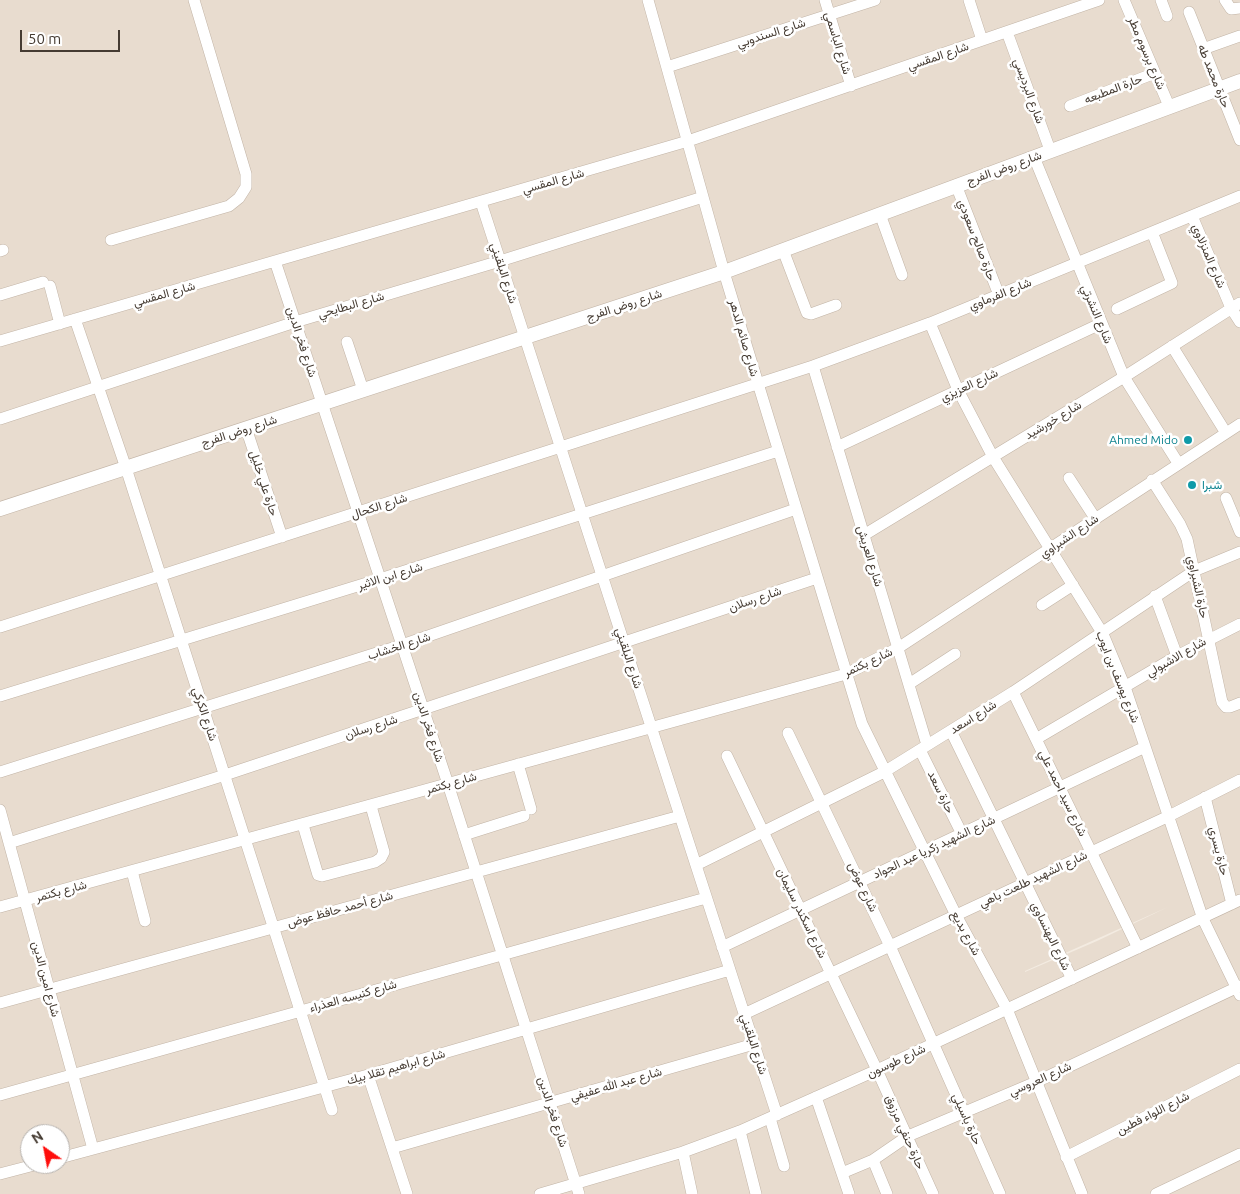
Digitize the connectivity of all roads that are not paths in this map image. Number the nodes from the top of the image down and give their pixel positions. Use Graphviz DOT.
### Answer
graph roads {
  1 [pos="194,0"];
  2 [pos="648,0"];
  3 [pos="825,0"];
  4 [pos="876,0"];
  5 [pos="969,0"];
  6 [pos="1099,0"];
  7 [pos="1124,0"];
  8 [pos="1161,0"];
  9 [pos="1225,0"];
  10 [pos="1240,8"];
  11 [pos="1189,12"];
  12 [pos="829,15"];
  13 [pos="1167,16"];
  14 [pos="1007,32"];
  15 [pos="1240,36"];
  16 [pos="982,40"];
  17 [pos="1203,49"];
  18 [pos="667,67"];
  19 [pos="1155,73"];
  20 [pos="1240,81"];
  21 [pos="851,86"];
  22 [pos="1219,88"];
  23 [pos="1070,106"];
  24 [pos="1169,106"];
  25 [pos="1240,140"];
  26 [pos="688,141"];
  27 [pos="1050,150"];
  28 [pos="1034,157"];
  29 [pos="956,186"];
  30 [pos="1240,196"];
  31 [pos="703,197"];
  32 [pos="481,202"];
  33 [pos="880,214"];
  34 [pos="1192,216"];
  35 [pos="1152,232"];
  36 [pos="111,240"];
  37 [pos="784,250"];
  38 [pos="275,261"];
  39 [pos="500,261"];
  40 [pos="1076,263"];
  41 [pos="724,272"];
  42 [pos="902,275"];
  43 [pos="0,294"];
  44 [pos="999,295"];
  45 [pos="836,304"];
  46 [pos="1236,306"];
  47 [pos="1117,309"];
  48 [pos="75,319"];
  49 [pos="295,322"];
  50 [pos="1240,322"];
  51 [pos="930,323"];
  52 [pos="60,324"];
  53 [pos="1100,324"];
  54 [pos="525,337"];
  55 [pos="0,341"];
  56 [pos="347,342"];
  57 [pos="1172,346"];
  58 [pos="813,366"];
  59 [pos="1124,377"];
  60 [pos="757,384"];
  61 [pos="98,386"];
  62 [pos="363,390"];
  63 [pos="958,390"];
  64 [pos="322,404"];
  65 [pos="0,419"];
  66 [pos="1240,424"];
  67 [pos="246,428"];
  68 [pos="1226,433"];
  69 [pos="837,446"];
  70 [pos="560,448"];
  71 [pos="778,451"];
  72 [pos="993,457"];
  73 [pos="1178,463"];
  74 [pos="126,468"];
  75 [pos="1069,478"];
  76 [pos="1152,480"];
  77 [pos="1226,498"];
  78 [pos="0,509"];
  79 [pos="796,509"];
  80 [pos="358,512"];
  81 [pos="582,515"];
  82 [pos="1095,518"];
  83 [pos="1240,532"];
  84 [pos="864,535"];
  85 [pos="282,537"];
  86 [pos="1050,549"];
  87 [pos="1240,552"];
  88 [pos="1194,571"];
  89 [pos="161,576"];
  90 [pos="602,577"];
  91 [pos="817,578"];
  92 [pos="380,579"];
  93 [pos="1073,585"];
  94 [pos="1156,596"];
  95 [pos="1042,605"];
  96 [pos="1240,624"];
  97 [pos="0,627"];
  98 [pos="1103,634"];
  99 [pos="1209,638"];
  100 [pos="181,641"];
  101 [pos="624,644"];
  102 [pos="402,645"];
  103 [pos="898,648"];
  104 [pos="955,654"];
  105 [pos="1177,656"];
  106 [pos="846,674"];
  107 [pos="909,684"];
  108 [pos="1125,687"];
  109 [pos="1014,692"];
  110 [pos="0,696"];
  111 [pos="1240,703"];
  112 [pos="204,709"];
  113 [pos="423,709"];
  114 [pos="651,727"];
  115 [pos="951,731"];
  116 [pos="788,733"];
  117 [pos="1036,738"];
  118 [pos="924,748"];
  119 [pos="1145,748"];
  120 [pos="727,756"];
  121 [pos="518,764"];
  122 [pos="0,772"];
  123 [pos="884,772"];
  124 [pos="225,776"];
  125 [pos="1240,780"];
  126 [pos="448,784"];
  127 [pos="1060,788"];
  128 [pos="1205,797"];
  129 [pos="822,803"];
  130 [pos="371,806"];
  131 [pos="0,810"];
  132 [pos="680,816"];
  133 [pos="1169,816"];
  134 [pos="994,819"];
  135 [pos="303,825"];
  136 [pos="763,832"];
  137 [pos="962,834"];
  138 [pos="464,835"];
  139 [pos="245,841"];
  140 [pos="9,843"];
  141 [pos="924,852"];
  142 [pos="1091,852"];
  143 [pos="696,865"];
  144 [pos="132,871"];
  145 [pos="476,872"];
  146 [pos="860,882"];
  147 [pos="1025,883"];
  148 [pos="706,898"];
  149 [pos="25,900"];
  150 [pos="1236,902"];
  151 [pos="0,907"];
  152 [pos="800,910"];
  153 [pos="956,915"];
  154 [pos="1202,919"];
  155 [pos="145,921"];
  156 [pos="273,928"];
  157 [pos="890,946"];
  158 [pos="722,947"];
  159 [pos="1138,948"];
  160 [pos="502,955"];
  161 [pos="730,970"];
  162 [pos="831,973"];
  163 [pos="1072,979"];
  164 [pos="49,989"];
  165 [pos="1239,990"];
  166 [pos="0,1003"];
  167 [pos="1007,1009"];
  168 [pos="300,1011"];
  169 [pos="744,1014"];
  170 [pos="526,1029"];
  171 [pos="754,1044"];
  172 [pos="933,1044"];
  173 [pos="1240,1069"];
  174 [pos="877,1070"];
  175 [pos="72,1075"];
  176 [pos="368,1075"];
  177 [pos="1036,1082"];
  178 [pos="324,1087"];
  179 [pos="0,1095"];
  180 [pos="816,1097"];
  181 [pos="550,1103"];
  182 [pos="332,1110"];
  183 [pos="964,1112"];
  184 [pos="774,1116"];
  185 [pos="740,1131"];
  186 [pos="908,1136"];
  187 [pos="392,1148"];
  188 [pos="93,1149"];
  189 [pos="682,1152"];
  190 [pos="1240,1154"];
  191 [pos="70,1155"];
  192 [pos="1066,1157"];
  193 [pos="873,1160"];
  194 [pos="784,1166"];
  195 [pos="20,1169"];
  196 [pos="842,1173"];
  197 [pos="0,1174"];
  198 [pos="578,1189"];
  199 [pos="845,1193"];
  200 [pos="407,1194"];
  201 [pos="540,1194"];
  202 [pos="692,1194"];
  203 [pos="756,1194"];
  204 [pos="887,1194"];
  205 [pos="933,1194"];
  206 [pos="1000,1194"];
  207 [pos="1082,1194"];
  208 [pos="1156,1194"];
  1 -- 36 [label="street"];
  2 -- 18 [label="street, شارع صائم الدهر"];
  3 -- 12 [label="street, شارع الباسمي"];
  4 -- 12 [label="street, شارع السندوبي"];
  5 -- 16 [label="street"];
  6 -- 14 [label="street, شارع المقسي"];
  7 -- 19 [label="street, شارع برسوم مطر"];
  8 -- 13 [label="street"];
  9 -- 10 [label="street"];
  11 -- 17 [label="street, حارة محمد طه"];
  12 -- 18 [label="street, شارع السندوبي"];
  12 -- 21 [label="street, شارع الباسمي"];
  14 -- 16 [label="street, شارع المقسي"];
  14 -- 27 [label="street, شارع البرديسي"];
  15 -- 17 [label="street"];
  16 -- 21 [label="street, شارع المقسي"];
  17 -- 22 [label="street, حارة محمد طه"];
  18 -- 26 [label="street, شارع صائم الدهر"];
  19 -- 23 [label="street, حارة المطبعه"];
  19 -- 24 [label="street, شارع برسوم مطر"];
  20 -- 22 [label="street, شارع روض الفرج"];
  21 -- 26 [label="street, شارع المقسي"];
  22 -- 24 [label="street, شارع روض الفرج"];
  22 -- 25 [label="street, حارة محمد طه"];
  24 -- 27 [label="street, شارع روض الفرج"];
  26 -- 31 [label="street, شارع صائم الدهر"];
  26 -- 32 [label="street, شارع المقسي"];
  27 -- 28 [label="street, شارع روض الفرج"];
  28 -- 29 [label="street, شارع روض الفرج"];
  28 -- 40 [label="street, شارع النشرتي"];
  29 -- 33 [label="street, شارع روض الفرج"];
  29 -- 44 [label="street, حارة صالح سعودي"];
  30 -- 34 [label="street, شارع الفرماوي"];
  31 -- 39 [label="street, شارع البطايحي"];
  31 -- 41 [label="street, شارع صائم الدهر"];
  32 -- 38 [label="street, شارع المقسي"];
  32 -- 39 [label="street, شارع البلقيني"];
  33 -- 37 [label="street, شارع روض الفرج"];
  33 -- 42 [label="street"];
  34 -- 35 [label="street, شارع الفرماوي"];
  34 -- 46 [label="street, شارع المنزلاوي"];
  35 -- 40 [label="street, شارع الفرماوي"];
  35 -- 47 [label="street"];
  37 -- 41 [label="street, شارع روض الفرج"];
  37 -- 45 [label="street"];
  38 -- 48 [label="street, شارع المقسي"];
  38 -- 49 [label="street, شارع فخر الدين"];
  39 -- 49 [label="street, شارع البطايحي"];
  39 -- 54 [label="street, شارع البلقيني"];
  40 -- 44 [label="street, شارع الفرماوي"];
  40 -- 53 [label="street, شارع النشرتي"];
  41 -- 54 [label="street, شارع روض الفرج"];
  41 -- 60 [label="street, شارع صائم الدهر"];
  43 -- 52 [label="street"];
  44 -- 51 [label="street, شارع الفرماوي"];
  46 -- 50 [label="street, شارع المنزلاوي"];
  46 -- 57 [label="street, شارع خورشيد"];
  48 -- 52 [label="street, شارع المقسي"];
  48 -- 61 [label="street, شارع الكركي"];
  49 -- 61 [label="street, شارع البطايحي"];
  49 -- 64 [label="street, شارع فخر الدين"];
  51 -- 58 [label="street, شارع الفرماوي"];
  51 -- 63 [label="street, شارع يوسف بن ايوب"];
  52 -- 55 [label="street, شارع المقسي"];
  53 -- 59 [label="street, شارع النشرتي"];
  53 -- 63 [label="street, شارع العزيزي"];
  54 -- 62 [label="street, شارع روض الفرج"];
  54 -- 70 [label="street, شارع البلقيني"];
  56 -- 62 [label="street"];
  57 -- 59 [label="street, شارع خورشيد"];
  57 -- 68 [label="street"];
  58 -- 60 [label="street, شارع الفرماوي"];
  58 -- 69 [label="street, شارع العريش"];
  59 -- 72 [label="street, شارع خورشيد"];
  59 -- 73 [label="street, شارع النشرتي"];
  60 -- 70 [label="street, شارع الكحال"];
  60 -- 71 [label="street, شارع صائم الدهر"];
  61 -- 65 [label="street, شارع البطايحي"];
  61 -- 74 [label="street, شارع الكركي"];
  62 -- 64 [label="street, شارع روض الفرج"];
  63 -- 69 [label="street, شارع العزيزي"];
  63 -- 72 [label="street, شارع يوسف بن ايوب"];
  64 -- 67 [label="street, شارع روض الفرج"];
  64 -- 80 [label="street, شارع فخر الدين"];
  66 -- 68 [label="street, شارع الشبراوي"];
  67 -- 74 [label="street, شارع روض الفرج"];
  67 -- 85 [label="street, حارة علي خليل"];
  68 -- 73 [label="street, شارع الشبراوي"];
  69 -- 84 [label="street, شارع العريش"];
  70 -- 80 [label="street, شارع الكحال"];
  70 -- 81 [label="street, شارع البلقيني"];
  71 -- 79 [label="street, شارع صائم الدهر"];
  71 -- 81 [label="street, شارع ابن الاثير"];
  72 -- 84 [label="street, شارع خورشيد"];
  72 -- 86 [label="street, شارع يوسف بن ايوب"];
  73 -- 76 [label="street, شارع الشبراوي"];
  74 -- 78 [label="street, شارع روض الفرج"];
  74 -- 89 [label="street, شارع الكركي"];
  75 -- 82 [label="street"];
  76 -- 82 [label="street, شارع الشبراوي"];
  76 -- 88 [label="street, حارة الشبراوي"];
  77 -- 83 [label="street"];
  79 -- 90 [label="street, شارع الخشاب"];
  79 -- 91 [label="street, شارع صائم الدهر"];
  80 -- 85 [label="street, شارع الكحال"];
  80 -- 92 [label="street, شارع فخر الدين"];
  81 -- 90 [label="street, شارع البلقيني"];
  81 -- 92 [label="street, شارع ابن الاثير"];
  82 -- 86 [label="street, شارع الشبراوي"];
  84 -- 103 [label="street, شارع العريش"];
  85 -- 89 [label="street, شارع الكحال"];
  86 -- 93 [label="street, شارع يوسف بن ايوب"];
  86 -- 103 [label="street, شارع الشبراوي"];
  87 -- 88 [label="street, شارع اسعد"];
  88 -- 94 [label="street, شارع اسعد"];
  88 -- 99 [label="street, حارة الشبراوي"];
  89 -- 97 [label="street, شارع الكحال"];
  89 -- 100 [label="street, شارع الكركي"];
  90 -- 101 [label="street, شارع البلقيني"];
  90 -- 102 [label="street, شارع الخشاب"];
  91 -- 101 [label="street, شارع رسلان"];
  91 -- 106 [label="street, شارع صائم الدهر"];
  92 -- 100 [label="street, شارع ابن الاثير"];
  92 -- 102 [label="street, شارع فخر الدين"];
  93 -- 95 [label="street"];
  93 -- 98 [label="street, شارع يوسف بن ايوب"];
  94 -- 98 [label="street, شارع اسعد"];
  94 -- 105 [label="street"];
  96 -- 99 [label="street, شارع الاشبولي"];
  98 -- 108 [label="street, شارع يوسف بن ايوب"];
  98 -- 109 [label="street, شارع اسعد"];
  99 -- 105 [label="street, شارع الاشبولي"];
  99 -- 111 [label="street, حارة الشبراوي"];
  100 -- 110 [label="street, شارع ابن الاثير"];
  100 -- 112 [label="street, شارع الكركي"];
  101 -- 113 [label="street, شارع رسلان"];
  101 -- 114 [label="street, شارع البلقيني"];
  102 -- 112 [label="street, شارع الخشاب"];
  102 -- 113 [label="street, شارع فخر الدين"];
  103 -- 106 [label="street, شارع بكتمر"];
  103 -- 107 [label="street, شارع العريش"];
  104 -- 107 [label="street"];
  105 -- 108 [label="street, شارع الاشبولي"];
  106 -- 114 [label="street, شارع بكتمر"];
  106 -- 123 [label="street, شارع بديع"];
  107 -- 118 [label="street, شارع العريش"];
  108 -- 117 [label="street, شارع الاشبولي"];
  108 -- 119 [label="street, شارع يوسف بن ايوب"];
  109 -- 115 [label="street, شارع اسعد"];
  109 -- 117 [label="street, شارع سيد احمد علي"];
  112 -- 122 [label="street, شارع الخشاب"];
  112 -- 124 [label="street, شارع الكركي"];
  113 -- 124 [label="street, شارع رسلان"];
  113 -- 126 [label="street, شارع فخر الدين"];
  114 -- 121 [label="street, شارع بكتمر"];
  114 -- 132 [label="street, شارع البلقيني"];
  115 -- 118 [label="street, شارع اسعد"];
  115 -- 134 [label="street, شارع البهنساوي"];
  116 -- 129 [label="street, شارع عوض"];
  117 -- 127 [label="street, شارع سيد احمد علي"];
  118 -- 123 [label="street, شارع اسعد"];
  118 -- 137 [label="street, حارة سعد"];
  119 -- 127 [label="street, شارع الشهيد زكريا عبد الجواد"];
  119 -- 133 [label="street, شارع يوسف بن ايوب"];
  120 -- 136 [label="street, شارع اسكندر سليمان"];
  121 -- 126 [label="street, شارع بكتمر"];
  121 -- 138 [label="street"];
  123 -- 129 [label="street, شارع اسعد"];
  123 -- 141 [label="street, شارع بديع"];
  124 -- 139 [label="street, شارع الكركي"];
  124 -- 140 [label="street, شارع رسلان"];
  125 -- 128 [label="street, شارع الشهيد طلعت باهي"];
  126 -- 130 [label="street, شارع بكتمر"];
  126 -- 138 [label="street, شارع فخر الدين"];
  127 -- 134 [label="street, شارع الشهيد زكريا عبد الجواد"];
  127 -- 142 [label="street, شارع سيد احمد علي"];
  128 -- 133 [label="street, شارع الشهيد طلعت باهي"];
  128 -- 150 [label="street, حارة يسري"];
  129 -- 136 [label="street, شارع اسعد"];
  129 -- 146 [label="street, شارع عوض"];
  130 -- 135 [label="street, شارع بكتمر"];
  130 -- 135 [label="street"];
  131 -- 140 [label="street, شارع امين الدين"];
  132 -- 143 [label="street, شارع البلقيني"];
  132 -- 145 [label="street, شارع أحمد حافظ عوض"];
  133 -- 142 [label="street, شارع الشهيد طلعت باهي"];
  133 -- 154 [label="street, شارع يوسف بن ايوب"];
  134 -- 137 [label="street, شارع الشهيد زكريا عبد الجواد"];
  134 -- 147 [label="street, شارع البهنساوي"];
  135 -- 139 [label="street, شارع بكتمر"];
  136 -- 143 [label="street, شارع اسعد"];
  136 -- 152 [label="street, شارع اسكندر سليمان"];
  137 -- 141 [label="street, شارع الشهيد زكريا عبد الجواد"];
  138 -- 145 [label="street, شارع فخر الدين"];
  139 -- 144 [label="street, شارع بكتمر"];
  139 -- 156 [label="street, شارع الكركي"];
  140 -- 149 [label="street, شارع امين الدين"];
  141 -- 146 [label="street, شارع الشهيد زكريا عبد الجواد"];
  141 -- 153 [label="street, شارع بديع"];
  142 -- 147 [label="street, شارع الشهيد طلعت باهي"];
  142 -- 159 [label="street, شارع سيد احمد علي"];
  143 -- 148 [label="street, شارع البلقيني"];
  144 -- 149 [label="street, شارع بكتمر"];
  144 -- 155 [label="street"];
  145 -- 156 [label="street, شارع أحمد حافظ عوض"];
  145 -- 160 [label="street, شارع فخر الدين"];
  146 -- 152 [label="street, شارع الشهيد زكريا عبد الجواد"];
  146 -- 157 [label="street, شارع عوض"];
  147 -- 153 [label="street, شارع الشهيد طلعت باهي"];
  147 -- 163 [label="street, شارع البهنساوي"];
  148 -- 158 [label="street, شارع البلقيني"];
  148 -- 160 [label="street, شارع كنيسه العذراء"];
  149 -- 151 [label="street, شارع بكتمر"];
  149 -- 164 [label="street, شارع امين الدين"];
  150 -- 154 [label="street, شارع طوسون"];
  152 -- 158 [label="street, شارع الشهيد زكريا عبد الجواد"];
  152 -- 162 [label="street, شارع اسكندر سليمان"];
  153 -- 157 [label="street, شارع الشهيد طلعت باهي"];
  153 -- 167 [label="street, شارع بديع"];
  154 -- 159 [label="street, شارع طوسون"];
  154 -- 165 [label="street, شارع يوسف بن ايوب"];
  156 -- 164 [label="street, شارع أحمد حافظ عوض"];
  156 -- 168 [label="street, شارع الكركي"];
  157 -- 162 [label="street, شارع الشهيد طلعت باهي"];
  157 -- 172 [label="street, شارع عوض"];
  158 -- 161 [label="street, شارع البلقيني"];
  159 -- 163 [label="street, شارع طوسون"];
  160 -- 168 [label="street, شارع كنيسه العذراء"];
  160 -- 170 [label="street, شارع فخر الدين"];
  161 -- 169 [label="street, شارع البلقيني"];
  161 -- 170 [label="street, شارع ابراهيم تقلا بيك"];
  162 -- 169 [label="street, شارع الشهيد طلعت باهي"];
  162 -- 174 [label="street, شارع اسكندر سليمان"];
  163 -- 167 [label="street, شارع طوسون"];
  164 -- 166 [label="street, شارع أحمد حافظ عوض"];
  164 -- 175 [label="street, شارع امين الدين"];
  165 -- 177 [label="street, شارع العروسي"];
  167 -- 172 [label="street, شارع طوسون"];
  167 -- 177 [label="street, شارع بديع"];
  168 -- 175 [label="street, شارع كنيسه العذراء"];
  168 -- 178 [label="street, شارع الكركي"];
  169 -- 171 [label="street, شارع البلقيني"];
  170 -- 176 [label="street, شارع ابراهيم تقلا بيك"];
  170 -- 181 [label="street, شارع فخر الدين"];
  171 -- 181 [label="street, شارع عبد الله عفيفي"];
  171 -- 184 [label="street, شارع البلقيني"];
  172 -- 174 [label="street, شارع طوسون"];
  172 -- 183 [label="street, حارة باسيلي"];
  173 -- 192 [label="street, شارع اللواء فطين"];
  174 -- 180 [label="street, شارع طوسون"];
  174 -- 186 [label="street, حارة حنفي مرزوق"];
  175 -- 179 [label="street, شارع كنيسه العذراء"];
  175 -- 188 [label="street, شارع امين الدين"];
  176 -- 178 [label="street, شارع ابراهيم تقلا بيك"];
  176 -- 187 [label="street"];
  177 -- 183 [label="street, شارع العروسي"];
  177 -- 192 [label="street, شارع بديع"];
  178 -- 182 [label="street, شارع الكركي"];
  178 -- 188 [label="street, شارع ابراهيم تقلا بيك"];
  180 -- 184 [label="street, شارع طوسون"];
  180 -- 196 [label="street"];
  181 -- 187 [label="street, شارع عبد الله عفيفي"];
  181 -- 198 [label="street, شارع فخر الدين"];
  183 -- 186 [label="street, شارع العروسي"];
  183 -- 206 [label="street, حارة باسيلي"];
  184 -- 185 [label="street, شارع طوسون"];
  184 -- 194 [label="street, شارع البلقيني"];
  185 -- 189 [label="street, شارع طوسون"];
  185 -- 203 [label="street"];
  186 -- 193 [label="street, شارع العروسي"];
  186 -- 205 [label="street, حارة حنفي مرزوق"];
  187 -- 200 [label="street"];
  188 -- 191 [label="street, شارع ابراهيم تقلا بيك"];
  189 -- 198 [label="street, شارع طوسون"];
  189 -- 202 [label="street"];
  190 -- 208 [label="street"];
  192 -- 207 [label="street, شارع بديع"];
  193 -- 196 [label="street, شارع العروسي"];
  193 -- 204 [label="street"];
  195 -- 197 [label="street"];
  196 -- 199 [label="street"];
  198 -- 201 [label="street, شارع طوسون"];
}
